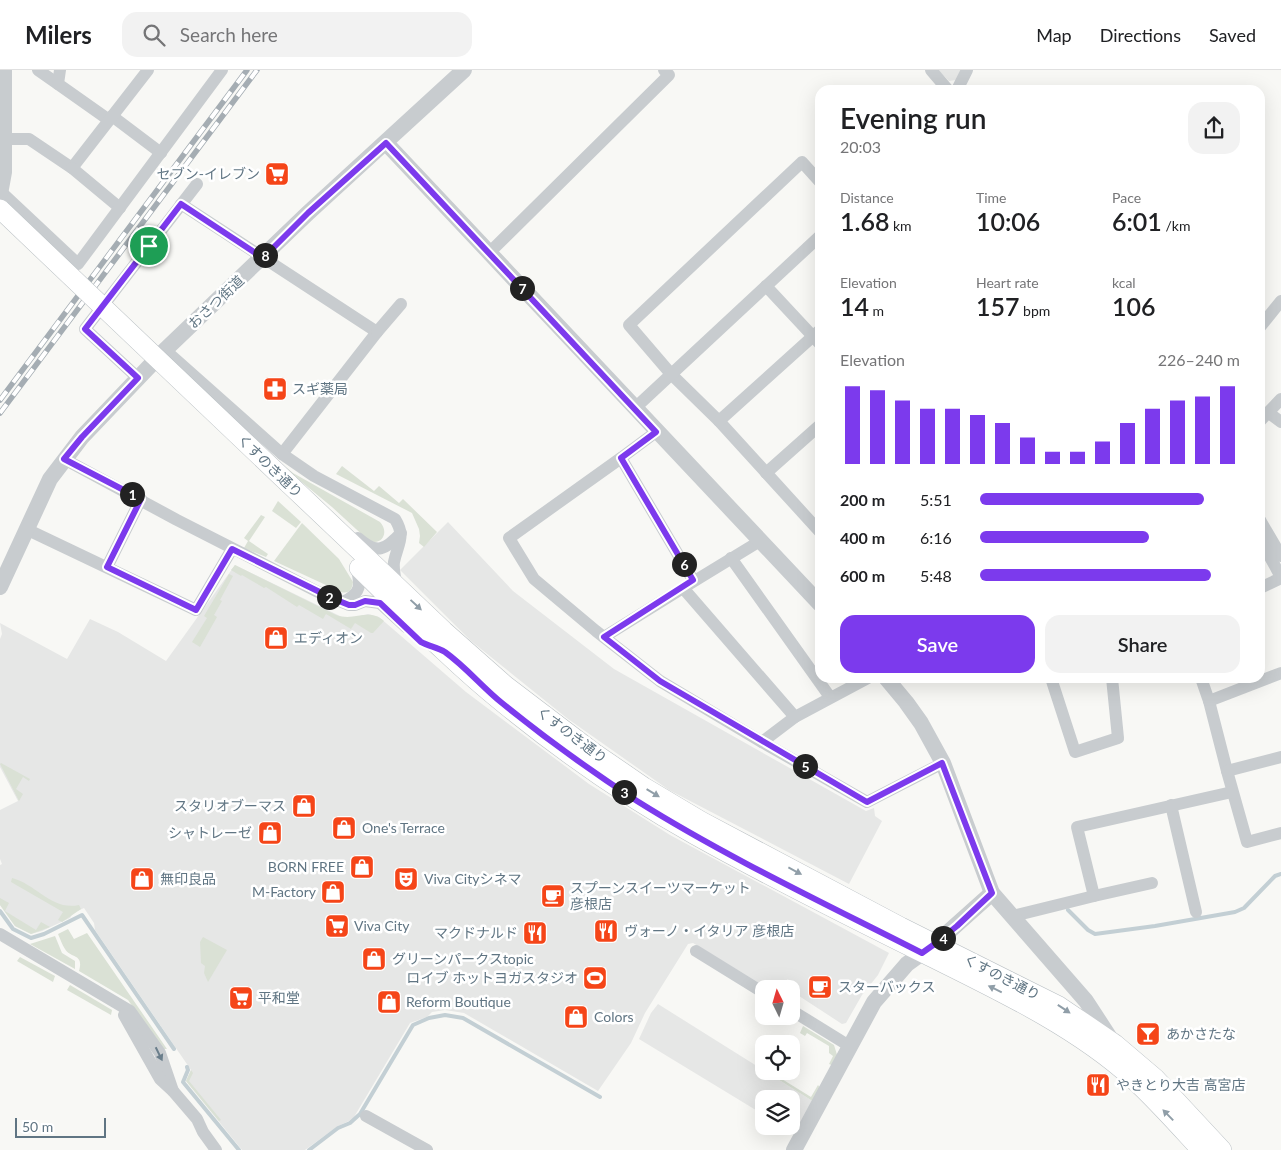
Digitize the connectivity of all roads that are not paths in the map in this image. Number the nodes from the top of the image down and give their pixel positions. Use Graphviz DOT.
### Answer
graph roads {
  1 [pos="4,70"];
  2 [pos="38,70"];
  3 [pos="60,70"];
  4 [pos="148,70"];
  5 [pos="222,70"];
  6 [pos="464,70"];
  7 [pos="664,70"];
  8 [pos="930,70"];
  9 [pos="967,70"];
  10 [pos="58,84"];
  11 [pos="944,85"];
  12 [pos="959,85"];
  13 [pos="111,118"];
  14 [pos="5,139"];
  15 [pos="386,143"];
  16 [pos="161,153"];
  17 [pos="72,168"];
  18 [pos="815,176"];
  19 [pos="197,184"];
  20 [pos="0,192"];
  21 [pos="181,204"];
  22 [pos="120,208"];
  23 [pos="0,209"];
  24 [pos="0,225"];
  25 [pos="815,241"];
  26 [pos="489,253"];
  27 [pos="263,258"];
  28 [pos="766,286"];
  29 [pos="1281,300"];
  30 [pos="401,304"];
  31 [pos="1265,321"];
  32 [pos="377,332"];
  33 [pos="815,334"];
  34 [pos="815,340"];
  35 [pos="165,350"];
  36 [pos="671,374"];
  37 [pos="138,378"];
  38 [pos="1281,399"];
  39 [pos="635,408"];
  40 [pos="1265,416"];
  41 [pos="1265,417"];
  42 [pos="719,422"];
  43 [pos="1281,422"];
  44 [pos="815,430"];
  45 [pos="656,432"];
  46 [pos="282,454"];
  47 [pos="621,458"];
  48 [pos="64,459"];
  49 [pos="766,474"];
  50 [pos="285,488"];
  51 [pos="141,499"];
  52 [pos="305,499"];
  53 [pos="815,518"];
  54 [pos="1265,529"];
  55 [pos="26,530"];
  56 [pos="401,533"];
  57 [pos="760,541"];
  58 [pos="1265,548"];
  59 [pos="232,549"];
  60 [pos="1281,556"];
  61 [pos="731,558"];
  62 [pos="356,565"];
  63 [pos="107,567"];
  64 [pos="1281,578"];
  65 [pos="688,584"];
  66 [pos="397,586"];
  67 [pos="1265,586"];
  68 [pos="0,587"];
  69 [pos="815,598"];
  70 [pos="343,602"];
  71 [pos="604,637"];
  72 [pos="444,651"];
  73 [pos="1281,672"];
  74 [pos="815,676"];
  75 [pos="1265,678"];
  76 [pos="820,683"];
  77 [pos="858,683"];
  78 [pos="890,683"];
  79 [pos="1052,683"];
  80 [pos="1112,683"];
  81 [pos="1203,683"];
  82 [pos="1254,683"];
  83 [pos="830,697"];
  84 [pos="1209,701"];
  85 [pos="795,717"];
  86 [pos="762,742"];
  87 [pos="1281,757"];
  88 [pos="942,763"];
  89 [pos="1227,771"];
  90 [pos="1232,792"];
  91 [pos="1171,805"];
  92 [pos="1281,832"];
  93 [pos="1152,882"];
  94 [pos="992,893"];
  95 [pos="1094,896"];
  96 [pos="1196,912"];
  97 [pos="1013,916"];
  98 [pos="0,934"];
  99 [pos="929,948"];
  100 [pos="696,951"];
  101 [pos="755,987"];
  102 [pos="800,1016"];
  103 [pos="1115,1044"];
  104 [pos="851,1047"];
  105 [pos="366,1116"];
  106 [pos="216,1150"];
  107 [pos="427,1150"];
  108 [pos="794,1150"];
  109 [pos="1201,1150"];
  110 [pos="1222,1150"];
  1 -- 14 [label="street"];
  2 -- 10 [label="street"];
  3 -- 10 [label="street"];
  4 -- 13 [label="street"];
  5 -- 16 [label="street"];
  6 -- 15 [label="street, おさつ街道"];
  7 -- 26 [label="street"];
  8 -- 11 [label="street"];
  9 -- 12 [label="street"];
  10 -- 13 [label="street"];
  13 -- 16 [label="street"];
  13 -- 17 [label="street"];
  14 -- 17 [label="street"];
  14 -- 20 [label="street"];
  15 -- 26 [label="street"];
  15 -- 27 [label="street, おさつ街道"];
  16 -- 22 [label="street"];
  17 -- 22 [label="street"];
  18 -- 36 [label="street"];
  19 -- 21 [label="street"];
  20 -- 22 [label="street"];
  21 -- 27 [label="street"];
  21 -- 37 [label="street"];
  23 -- 50 [label="main road, くすのき通り, bridge"];
  24 -- 50 [label="main road, くすのき通り"];
  25 -- 28 [label="street"];
  26 -- 39 [label="street"];
  27 -- 32 [label="street"];
  27 -- 35 [label="street, おさつ街道"];
  28 -- 33 [label="street"];
  28 -- 36 [label="street"];
  29 -- 31 [label="street"];
  30 -- 32 [label="street"];
  32 -- 46 [label="street"];
  34 -- 42 [label="street"];
  35 -- 37 [label="street, おさつ街道"];
  35 -- 46 [label="street"];
  36 -- 39 [label="street"];
  36 -- 42 [label="street"];
  37 -- 48 [label="street, おさつ街道"];
  38 -- 40 [label="street"];
  39 -- 45 [label="street"];
  41 -- 43 [label="street"];
  42 -- 49 [label="street"];
  44 -- 49 [label="street"];
  45 -- 47 [label="street"];
  45 -- 57 [label="street"];
  46 -- 56 [label="street"];
  47 -- 65 [label="street"];
  47 -- 71 [label="street"];
  48 -- 51 [label="street"];
  48 -- 55 [label="street, おさつ街道"];
  49 -- 53 [label="street"];
  50 -- 52 [label="main road, くすのき通り"];
  50 -- 62 [label="main road, くすのき通り"];
  51 -- 59 [label="street"];
  51 -- 63 [label="street"];
  52 -- 56 [label="street"];
  52 -- 66 [label="main road, くすのき通り"];
  54 -- 60 [label="street"];
  55 -- 63 [label="street"];
  55 -- 68 [label="street, おさつ街道"];
  56 -- 66 [label="street"];
  57 -- 61 [label="street"];
  57 -- 69 [label="street"];
  58 -- 64 [label="street"];
  59 -- 63 [label="street"];
  59 -- 70 [label="street"];
  61 -- 65 [label="street"];
  61 -- 74 [label="street"];
  62 -- 70 [label="street"];
  62 -- 72 [label="main road, くすのき通り"];
  64 -- 67 [label="street"];
  65 -- 71 [label="street"];
  65 -- 85 [label="street"];
  66 -- 99 [label="main road, くすのき通り, one-way"];
  70 -- 72 [label="street"];
  71 -- 86 [label="street"];
  72 -- 99 [label="main road, くすのき通り"];
  73 -- 75 [label="street"];
  76 -- 83 [label="street"];
  77 -- 83 [label="street"];
  78 -- 88 [label="street"];
  79 -- 80 [label="street"];
  81 -- 84 [label="street"];
  82 -- 84 [label="street"];
  83 -- 85 [label="street"];
  84 -- 89 [label="street"];
  85 -- 86 [label="street"];
  86 -- 88 [label="street"];
  87 -- 89 [label="street"];
  88 -- 94 [label="street"];
  89 -- 90 [label="street"];
  90 -- 91 [label="street"];
  90 -- 92 [label="street"];
  91 -- 95 [label="street"];
  91 -- 96 [label="street"];
  93 -- 95 [label="street"];
  94 -- 97 [label="street"];
  94 -- 99 [label="street"];
  95 -- 97 [label="street"];
  97 -- 103 [label="street"];
  98 -- 106 [label="street"];
  99 -- 103 [label="main road, くすのき通り, one-way"];
  99 -- 104 [label="street"];
  109 -- 99 [label="main road, くすのき通り, one-way"];
  100 -- 101 [label="street"];
  102 -- 104 [label="street"];
  103 -- 110 [label="main road, くすのき通り"];
  104 -- 108 [label="street"];
  105 -- 107 [label="street"];
}
